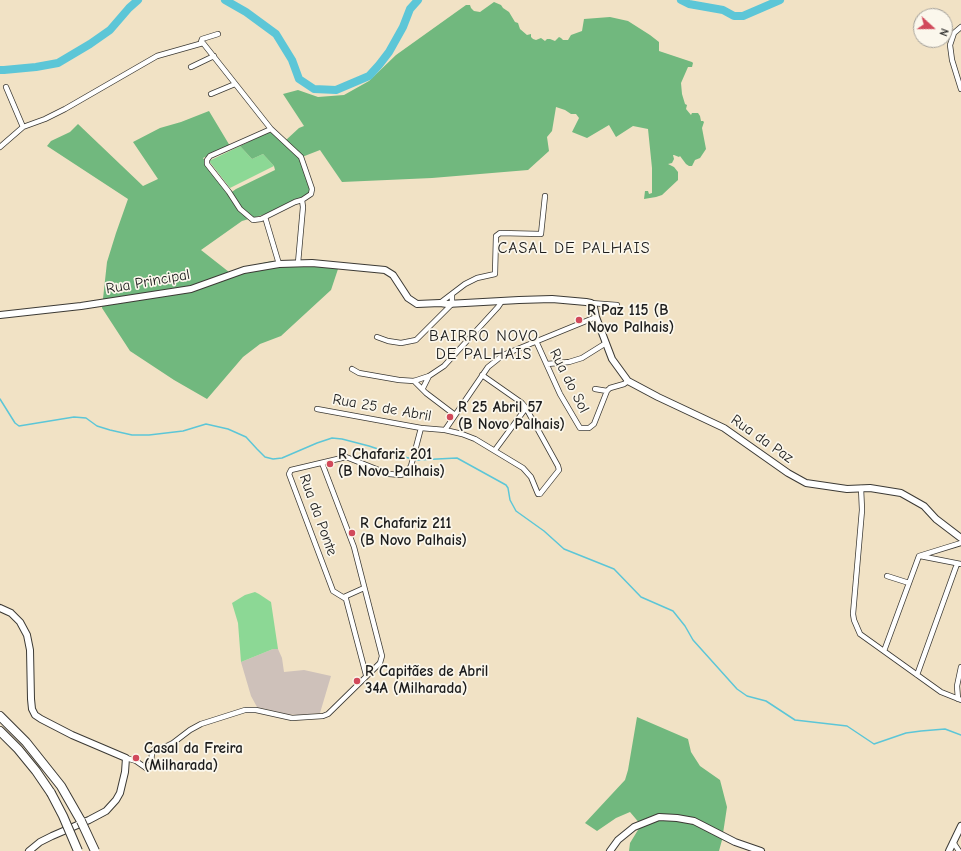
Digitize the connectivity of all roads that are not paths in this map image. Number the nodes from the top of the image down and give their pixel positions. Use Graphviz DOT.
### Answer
graph roads {
  1 [pos="961,27"];
  2 [pos="218,34"];
  3 [pos="201,42"];
  4 [pos="214,56"];
  5 [pos="191,66"];
  6 [pos="235,84"];
  7 [pos="6,87"];
  8 [pos="961,89"];
  9 [pos="211,94"];
  10 [pos="23,127"];
  11 [pos="271,129"];
  12 [pos="0,146"];
  13 [pos="545,196"];
  14 [pos="302,200"];
  15 [pos="265,217"];
  16 [pos="298,263"];
  17 [pos="280,264"];
  18 [pos="452,294"];
  19 [pos="502,301"];
  20 [pos="440,303"];
  21 [pos="591,303"];
  22 [pos="452,304"];
  23 [pos="617,305"];
  24 [pos="0,315"];
  25 [pos="596,317"];
  26 [pos="377,337"];
  27 [pos="536,341"];
  28 [pos="606,343"];
  29 [pos="547,364"];
  30 [pos="352,370"];
  31 [pos="482,375"];
  32 [pos="429,376"];
  33 [pos="414,381"];
  34 [pos="628,381"];
  35 [pos="423,388"];
  36 [pos="595,389"];
  37 [pos="607,391"];
  38 [pos="317,408"];
  39 [pos="526,408"];
  40 [pos="455,416"];
  41 [pos="420,428"];
  42 [pos="445,430"];
  43 [pos="495,450"];
  44 [pos="322,463"];
  45 [pos="861,488"];
  46 [pos="961,538"];
  47 [pos="961,543"];
  48 [pos="919,556"];
  49 [pos="959,564"];
  50 [pos="887,576"];
  51 [pos="909,583"];
  52 [pos="364,588"];
  53 [pos="344,597"];
  54 [pos="0,608"];
  55 [pos="884,651"];
  56 [pos="961,667"];
  57 [pos="366,675"];
  58 [pos="917,675"];
  59 [pos="960,699"];
  60 [pos="0,716"];
  61 [pos="0,731"];
  62 [pos="126,758"];
  63 [pos="81,821"];
  64 [pos="961,826"];
  65 [pos="953,842"];
  66 [pos="29,851"];
  67 [pos="78,851"];
  68 [pos="90,851"];
  69 [pos="95,851"];
  70 [pos="610,851"];
  71 [pos="761,851"];
  72 [pos="949,851"];
  73 [pos="959,851"];
  1 -- 8 [label="street"];
  2 -- 3 [label="street"];
  3 -- 4 [label="street"];
  3 -- 10 [label="street"];
  4 -- 5 [label="street"];
  4 -- 6 [label="street"];
  6 -- 9 [label="street"];
  6 -- 11 [label="street"];
  7 -- 10 [label="street"];
  10 -- 12 [label="street"];
  11 -- 14 [label="street"];
  11 -- 15 [label="street"];
  13 -- 18 [label="street"];
  14 -- 15 [label="street"];
  14 -- 16 [label="street"];
  15 -- 17 [label="street"];
  16 -- 17 [label="street, Rua Principal"];
  16 -- 20 [label="street, Rua Principal"];
  17 -- 24 [label="street, Rua Principal"];
  18 -- 20 [label="street"];
  18 -- 22 [label="street"];
  19 -- 21 [label="street, Rua Principal"];
  19 -- 22 [label="street, Rua Principal"];
  19 -- 32 [label="street"];
  20 -- 22 [label="street, Rua Principal"];
  21 -- 23 [label="street"];
  21 -- 25 [label="street, Rua da Paz"];
  22 -- 26 [label="street"];
  25 -- 27 [label="street"];
  25 -- 28 [label="street, Rua da Paz"];
  27 -- 29 [label="street, Rua do Sol"];
  27 -- 31 [label="street"];
  28 -- 29 [label="street"];
  28 -- 34 [label="street, Rua da Paz"];
  29 -- 37 [label="street, Rua do Sol"];
  30 -- 33 [label="street"];
  31 -- 39 [label="street"];
  31 -- 40 [label="street"];
  32 -- 33 [label="street"];
  32 -- 35 [label="street"];
  33 -- 35 [label="street"];
  34 -- 37 [label="street, Rua do Sol"];
  34 -- 45 [label="street, Rua da Paz"];
  35 -- 40 [label="street"];
  36 -- 37 [label="street"];
  38 -- 41 [label="street, Rua 25 de Abril"];
  39 -- 43 [label="street"];
  39 -- 43 [label="street, Rua 25 de Abril"];
  40 -- 42 [label="street"];
  41 -- 42 [label="street, Rua 25 de Abril"];
  41 -- 44 [label="street, Rua da Ponte"];
  42 -- 43 [label="street, Rua 25 de Abril"];
  44 -- 52 [label="street"];
  44 -- 53 [label="street, Rua da Ponte"];
  45 -- 46 [label="street, Rua da Paz"];
  45 -- 55 [label="street"];
  47 -- 48 [label="street"];
  48 -- 49 [label="street"];
  48 -- 51 [label="street"];
  49 -- 58 [label="street"];
  50 -- 51 [label="street"];
  51 -- 55 [label="street"];
  52 -- 53 [label="street"];
  52 -- 57 [label="street"];
  53 -- 57 [label="street, Rua da Ponte"];
  54 -- 62 [label="street"];
  55 -- 58 [label="street"];
  56 -- 59 [label="street"];
  57 -- 62 [label="street"];
  58 -- 59 [label="street"];
  60 -- 63 [label="highway"];
  61 -- 67 [label="highway, bridge"];
  62 -- 66 [label="street"];
  63 -- 68 [label="highway, bridge"];
  63 -- 69 [label="highway, bridge"];
  64 -- 65 [label="street"];
  65 -- 72 [label="street"];
  65 -- 73 [label="street"];
  70 -- 71 [label="street"];
}
